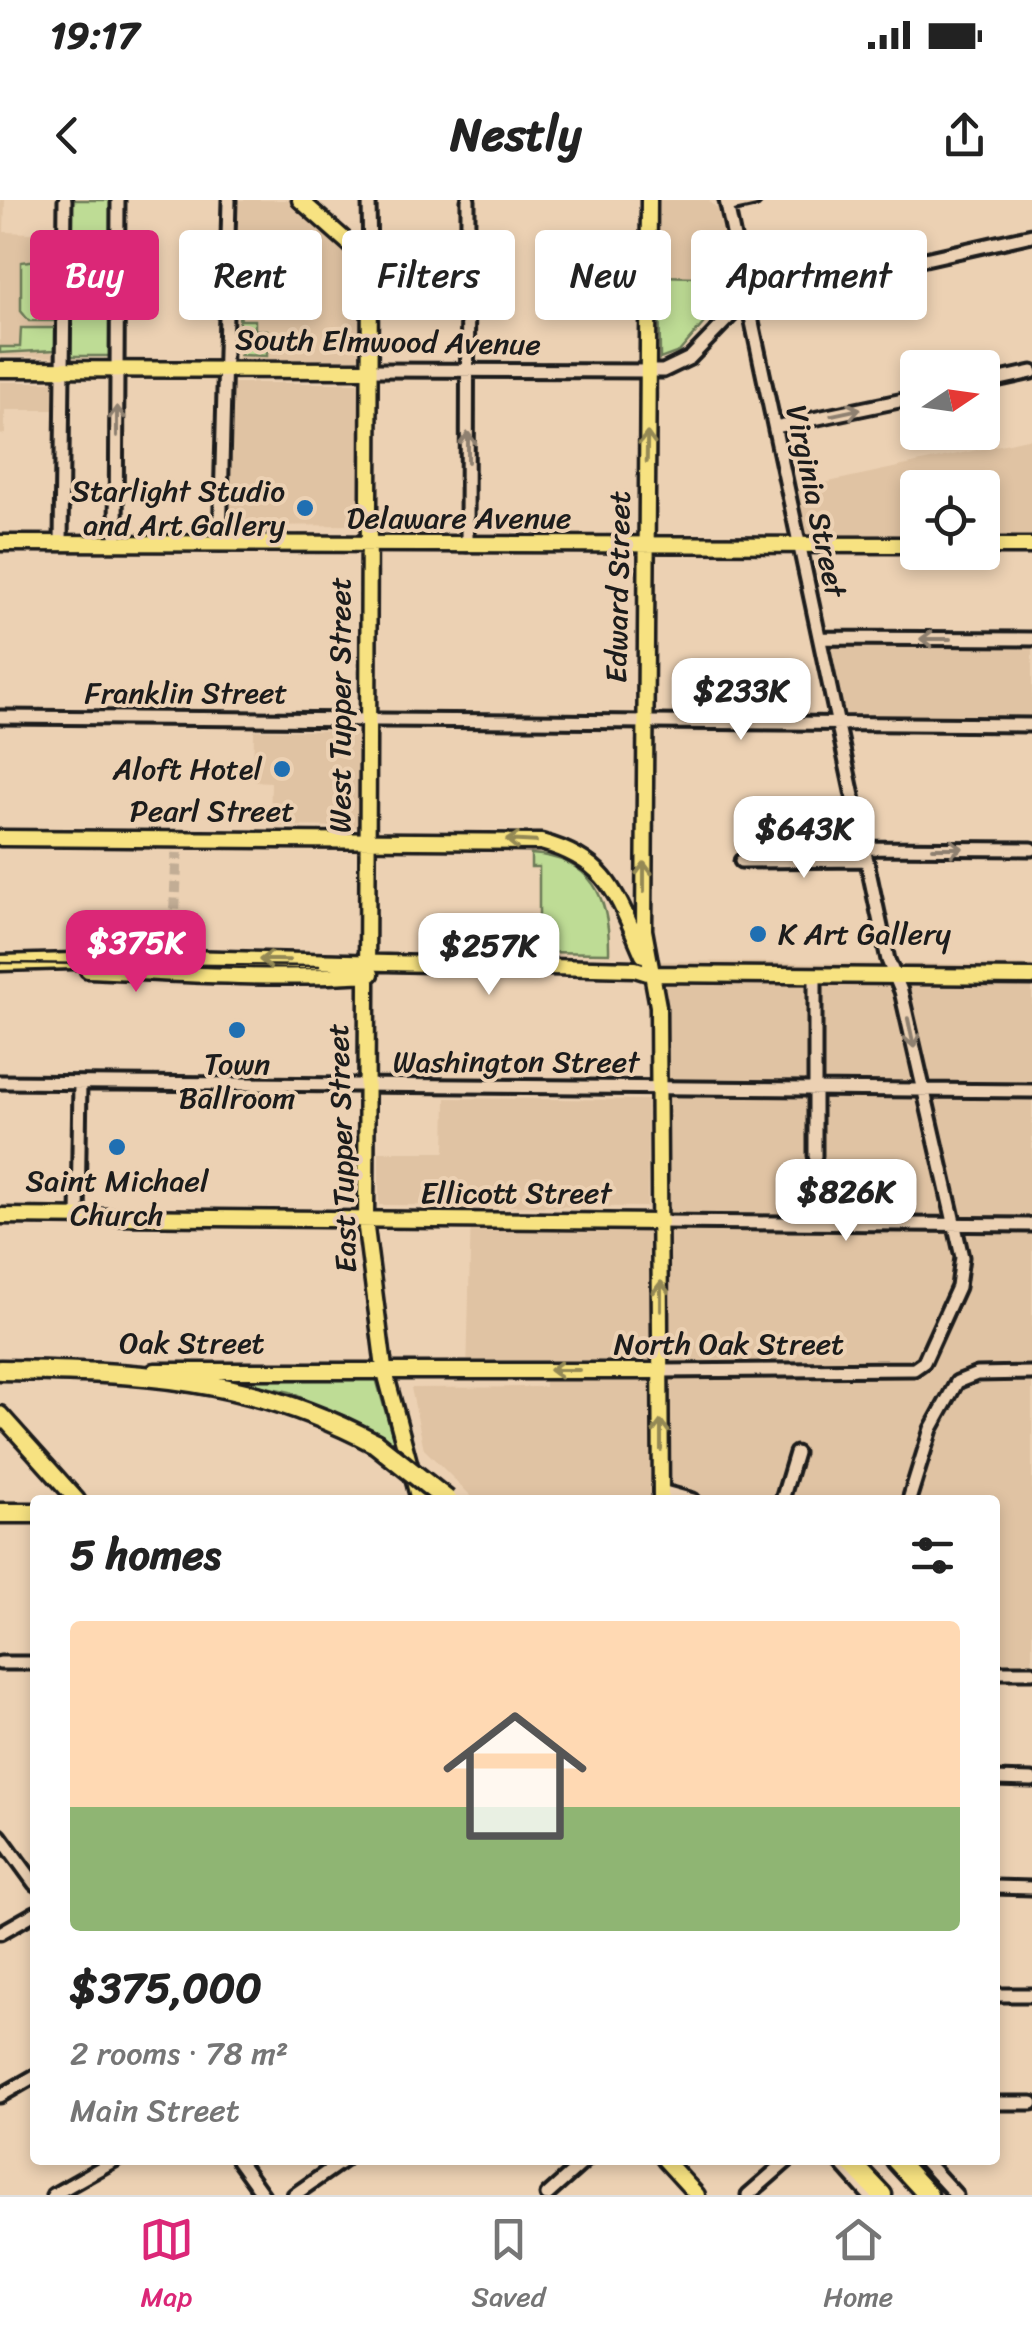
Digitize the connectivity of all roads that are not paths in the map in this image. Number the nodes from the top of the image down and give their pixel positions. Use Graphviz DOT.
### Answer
graph roads {
  1 [pos="65,200"];
  2 [pos="118,200"];
  3 [pos="229,200"];
  4 [pos="300,200"];
  5 [pos="370,200"];
  6 [pos="468,200"];
  7 [pos="649,200"];
  8 [pos="754,200"];
  9 [pos="724,202"];
  10 [pos="370,230"];
  11 [pos="731,230"];
  12 [pos="1032,236"];
  13 [pos="342,237"];
  14 [pos="927,259"];
  15 [pos="369,320"];
  16 [pos="727,320"];
  17 [pos="752,320"];
  18 [pos="224,368"];
  19 [pos="0,369"];
  20 [pos="62,369"];
  21 [pos="117,369"];
  22 [pos="369,370"];
  23 [pos="468,370"];
  24 [pos="648,371"];
  25 [pos="1032,372"];
  26 [pos="1000,379"];
  27 [pos="900,401"];
  28 [pos="775,427"];
  29 [pos="0,542"];
  30 [pos="62,543"];
  31 [pos="116,543"];
  32 [pos="220,544"];
  33 [pos="368,544"];
  34 [pos="468,545"];
  35 [pos="646,545"];
  36 [pos="800,545"];
  37 [pos="900,546"];
  38 [pos="1000,546"];
  39 [pos="1032,546"];
  40 [pos="820,638"];
  41 [pos="1032,639"];
  42 [pos="0,717"];
  43 [pos="367,719"];
  44 [pos="644,721"];
  45 [pos="838,723"];
  46 [pos="1032,725"];
  47 [pos="0,838"];
  48 [pos="366,840"];
  49 [pos="1032,849"];
  50 [pos="866,854"];
  51 [pos="741,861"];
  52 [pos="174,926"];
  53 [pos="157,952"];
  54 [pos="0,966"];
  55 [pos="366,970"];
  56 [pos="651,974"];
  57 [pos="815,976"];
  58 [pos="895,976"];
  59 [pos="1032,977"];
  60 [pos="0,1082"];
  61 [pos="80,1083"];
  62 [pos="366,1086"];
  63 [pos="660,1088"];
  64 [pos="815,1089"];
  65 [pos="924,1090"];
  66 [pos="1032,1091"];
  67 [pos="816,1156"];
  68 [pos="0,1216"];
  69 [pos="78,1217"];
  70 [pos="366,1219"];
  71 [pos="661,1222"];
  72 [pos="952,1225"];
  73 [pos="1032,1226"];
  74 [pos="384,1368"];
  75 [pos="0,1370"];
  76 [pos="661,1371"];
  77 [pos="134,1372"];
  78 [pos="1032,1373"];
  79 [pos="0,1414"];
  80 [pos="796,1453"];
  81 [pos="73,1495"];
  82 [pos="418,1495"];
  83 [pos="441,1495"];
  84 [pos="661,1495"];
  85 [pos="783,1495"];
  86 [pos="911,1495"];
  87 [pos="0,1513"];
  88 [pos="30,1513"];
  89 [pos="0,1663"];
  90 [pos="30,1663"];
  91 [pos="1000,1672"];
  92 [pos="1032,1672"];
  93 [pos="1000,1779"];
  94 [pos="1032,1780"];
  95 [pos="0,1836"];
  96 [pos="30,1877"];
  97 [pos="1000,1887"];
  98 [pos="1032,1888"];
  99 [pos="30,1916"];
  100 [pos="0,1933"];
  101 [pos="1000,1994"];
  102 [pos="1032,1996"];
  103 [pos="30,2079"];
  104 [pos="0,2096"];
  105 [pos="1000,2103"];
  106 [pos="1032,2103"];
  107 [pos="106,2165"];
  108 [pos="242,2165"];
  109 [pos="337,2165"];
  110 [pos="580,2165"];
  111 [pos="670,2165"];
  112 [pos="782,2165"];
  113 [pos="842,2165"];
  114 [pos="854,2165"];
  115 [pos="869,2165"];
  116 [pos="901,2165"];
  117 [pos="910,2165"];
  118 [pos="929,2165"];
  119 [pos="54,2195"];
  120 [pos="264,2195"];
  121 [pos="294,2195"];
  122 [pos="547,2195"];
  123 [pos="697,2195"];
  124 [pos="748,2195"];
  125 [pos="869,2195"];
  126 [pos="882,2195"];
  127 [pos="896,2195"];
  128 [pos="931,2195"];
  129 [pos="956,2195"];
  1 -- 20 [label="street"];
  2 -- 21 [label="street"];
  3 -- 18 [label="street"];
  4 -- 13 [label="main road"];
  5 -- 10 [label="street, West Tupper Street"];
  6 -- 23 [label="street"];
  7 -- 24 [label="main road, Edward Street"];
  8 -- 9 [label="street"];
  9 -- 11 [label="street, Virginia Street"];
  12 -- 14 [label="street"];
  15 -- 22 [label="main road, West Tupper Street"];
  16 -- 24 [label="street, South Elmwood Avenue"];
  17 -- 28 [label="street, Virginia Street"];
  18 -- 21 [label="main road, South Elmwood Avenue"];
  18 -- 22 [label="main road, South Elmwood Avenue"];
  18 -- 32 [label="street"];
  19 -- 20 [label="main road, South Elmwood Avenue"];
  20 -- 21 [label="main road, South Elmwood Avenue"];
  20 -- 30 [label="street"];
  31 -- 21 [label="street, one-way"];
  22 -- 23 [label="street, South Elmwood Avenue"];
  22 -- 33 [label="main road, West Tupper Street"];
  23 -- 24 [label="street, South Elmwood Avenue"];
  34 -- 23 [label="street, one-way"];
  35 -- 24 [label="main road, Edward Street, one-way"];
  25 -- 26 [label="street"];
  28 -- 27 [label="street, one-way"];
  28 -- 36 [label="street, Virginia Street"];
  29 -- 30 [label="main road, Delaware Avenue"];
  30 -- 31 [label="main road, Delaware Avenue"];
  31 -- 32 [label="main road, Delaware Avenue"];
  32 -- 33 [label="main road, Delaware Avenue"];
  33 -- 34 [label="main road, Delaware Avenue"];
  33 -- 43 [label="main road, West Tupper Street"];
  34 -- 35 [label="main road, Delaware Avenue"];
  35 -- 36 [label="main road, Delaware Avenue"];
  35 -- 44 [label="main road, Edward Street"];
  36 -- 37 [label="main road, Delaware Avenue"];
  36 -- 40 [label="street, Virginia Street"];
  38 -- 39 [label="main road"];
  41 -- 40 [label="street, one-way"];
  40 -- 45 [label="street, Virginia Street"];
  42 -- 43 [label="street, Franklin Street"];
  43 -- 44 [label="street, Franklin Street"];
  43 -- 48 [label="main road, West Tupper Street"];
  44 -- 45 [label="street, Franklin Street"];
  56 -- 44 [label="main road, Edward Street, one-way"];
  45 -- 46 [label="street, Franklin Street"];
  45 -- 50 [label="street, Virginia Street"];
  47 -- 48 [label="main road, Pearl Street"];
  48 -- 55 [label="main road, West Tupper Street"];
  56 -- 48 [label="main road, Pearl Street, one-way"];
  50 -- 49 [label="street, one-way"];
  50 -- 51 [label="street"];
  50 -- 58 [label="street, Virginia Street"];
  52 -- 53 [label="street"];
  54 -- 55 [label="main road"];
  55 -- 54 [label="main road, one-way"];
  55 -- 56 [label="main road"];
  55 -- 62 [label="main road, East Tupper Street"];
  56 -- 57 [label="main road"];
  56 -- 63 [label="main road"];
  57 -- 58 [label="main road"];
  57 -- 64 [label="street"];
  58 -- 59 [label="main road"];
  58 -- 65 [label="street, Virginia Street, one-way"];
  60 -- 61 [label="street, Washington Street"];
  61 -- 62 [label="street, Washington Street"];
  61 -- 69 [label="street"];
  62 -- 63 [label="street, Washington Street"];
  62 -- 70 [label="main road, East Tupper Street"];
  63 -- 64 [label="street, Washington Street"];
  63 -- 71 [label="main road"];
  64 -- 65 [label="street, Washington Street"];
  64 -- 67 [label="street"];
  65 -- 66 [label="street, Washington Street"];
  65 -- 72 [label="street, Virginia Street"];
  68 -- 69 [label="main road, Ellicott Street"];
  69 -- 70 [label="main road, Ellicott Street"];
  70 -- 71 [label="main road, Ellicott Street"];
  70 -- 74 [label="main road, East Tupper Street"];
  71 -- 72 [label="street, Ellicott Street"];
  76 -- 71 [label="main road, one-way"];
  72 -- 73 [label="street, Ellicott Street"];
  72 -- 76 [label="street, North Oak Street"];
  76 -- 74 [label="main road, North Oak Street, one-way"];
  74 -- 77 [label="main road, Oak Street"];
  74 -- 82 [label="main road, East Tupper Street"];
  75 -- 77 [label="highway, Oak Street"];
  84 -- 76 [label="main road, one-way"];
  77 -- 83 [label="highway, bridge"];
  78 -- 86 [label="street"];
  79 -- 81 [label="main road"];
  80 -- 85 [label="street"];
  87 -- 88 [label="highway"];
  89 -- 90 [label="street"];
  91 -- 92 [label="street"];
  93 -- 94 [label="street"];
  95 -- 96 [label="street"];
  97 -- 98 [label="street"];
  99 -- 100 [label="street"];
  101 -- 102 [label="street"];
  103 -- 104 [label="street"];
  105 -- 106 [label="street"];
  107 -- 119 [label="street"];
  108 -- 120 [label="street"];
  109 -- 121 [label="street"];
  110 -- 122 [label="street"];
  111 -- 123 [label="main road"];
  112 -- 124 [label="street"];
  113 -- 125 [label="street"];
  114 -- 126 [label="highway"];
  115 -- 127 [label="highway"];
  116 -- 128 [label="highway"];
  117 -- 128 [label="highway"];
  118 -- 129 [label="street"];
}
